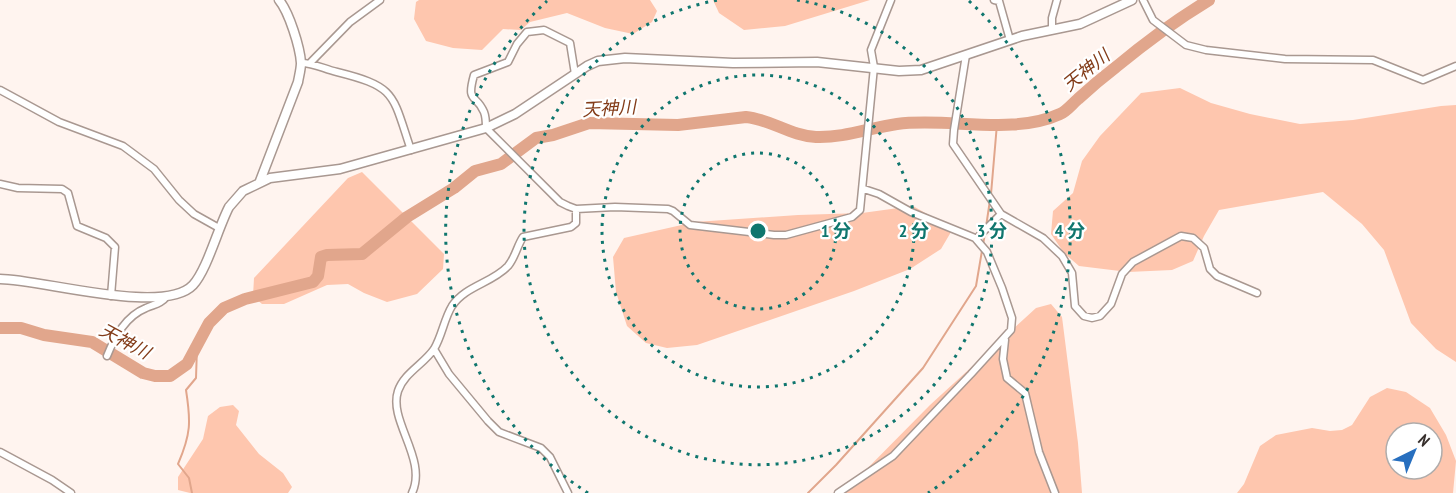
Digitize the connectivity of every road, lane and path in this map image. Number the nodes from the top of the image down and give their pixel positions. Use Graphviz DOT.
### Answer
graph roads {
  1 [pos="279,0"];
  2 [pos="380,0"];
  3 [pos="891,0"];
  4 [pos="994,0"];
  5 [pos="1057,0"];
  6 [pos="1131,0"];
  7 [pos="1143,0"];
  8 [pos="1052,30"];
  9 [pos="1010,40"];
  10 [pos="966,55"];
  11 [pos="306,63"];
  12 [pos="1456,66"];
  13 [pos="874,67"];
  14 [pos="574,74"];
  15 [pos="0,90"];
  16 [pos="486,128"];
  17 [pos="411,150"];
  18 [pos="260,181"];
  19 [pos="0,184"];
  20 [pos="864,189"];
  21 [pos="576,209"];
  22 [pos="1001,214"];
  23 [pos="219,228"];
  24 [pos="976,239"];
  25 [pos="0,279"];
  26 [pos="1257,293"];
  27 [pos="111,296"];
  28 [pos="167,296"];
  29 [pos="1006,337"];
  30 [pos="434,349"];
  31 [pos="107,356"];
  32 [pos="0,452"];
  33 [pos="71,493"];
  34 [pos="412,493"];
  35 [pos="568,493"];
  36 [pos="838,493"];
  37 [pos="1055,493"];
  1 -- 11 [label="street"];
  2 -- 11 [label="street"];
  3 -- 13 [label="street"];
  4 -- 9 [label="street"];
  5 -- 8 [label="street"];
  6 -- 8 [label="street"];
  7 -- 12 [label="street"];
  8 -- 9 [label="street"];
  9 -- 10 [label="street"];
  10 -- 13 [label="street"];
  10 -- 22 [label="street"];
  11 -- 17 [label="street"];
  11 -- 18 [label="street"];
  13 -- 14 [label="street"];
  13 -- 20 [label="street"];
  14 -- 16 [label="street"];
  14 -- 16 [label="street"];
  15 -- 23 [label="street"];
  16 -- 17 [label="street"];
  16 -- 21 [label="street"];
  17 -- 18 [label="street"];
  18 -- 23 [label="street"];
  19 -- 27 [label="street"];
  20 -- 21 [label="street"];
  20 -- 24 [label="street"];
  21 -- 30 [label="street"];
  22 -- 24 [label="street"];
  22 -- 26 [label="street"];
  23 -- 28 [label="street"];
  24 -- 29 [label="street"];
  25 -- 27 [label="street"];
  27 -- 28 [label="street"];
  28 -- 31 [label="street"];
  29 -- 36 [label="street"];
  29 -- 37 [label="street"];
  30 -- 34 [label="street"];
  30 -- 35 [label="street"];
  32 -- 33 [label="street"];
}
